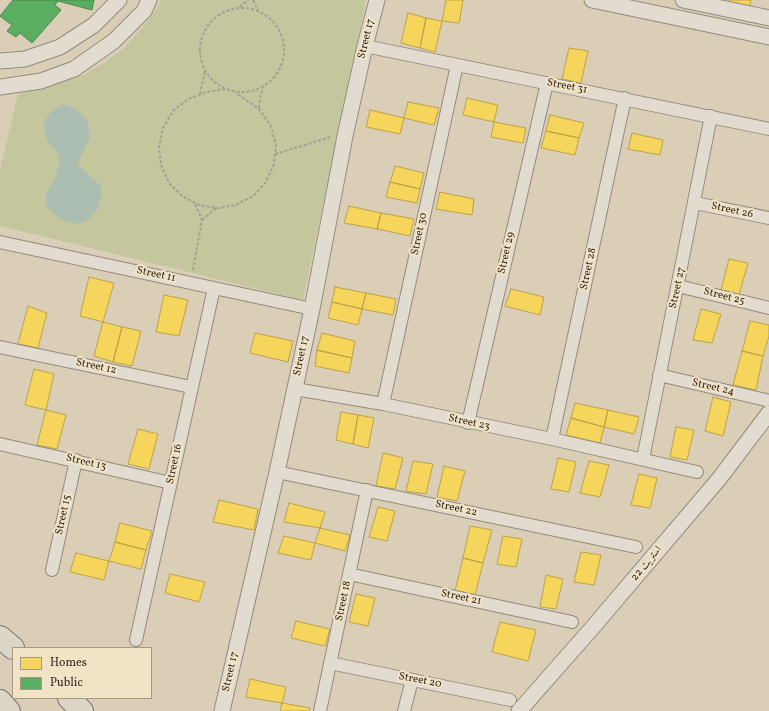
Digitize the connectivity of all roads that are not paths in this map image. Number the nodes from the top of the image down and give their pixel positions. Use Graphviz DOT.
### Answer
graph roads {
  1 [pos="119,0"];
  2 [pos="149,0"];
  3 [pos="377,0"];
  4 [pos="592,0"];
  5 [pos="683,0"];
  6 [pos="769,18"];
  7 [pos="77,36"];
  8 [pos="769,37"];
  9 [pos="365,46"];
  10 [pos="93,56"];
  11 [pos="0,61"];
  12 [pos="457,64"];
  13 [pos="547,83"];
  14 [pos="0,87"];
  15 [pos="626,98"];
  16 [pos="711,116"];
  17 [pos="769,129"];
  18 [pos="694,203"];
  19 [pos="769,218"];
  20 [pos="0,242"];
  21 [pos="678,286"];
  22 [pos="214,288"];
  23 [pos="769,308"];
  24 [pos="312,309"];
  25 [pos="0,347"];
  26 [pos="659,375"];
  27 [pos="191,387"];
  28 [pos="294,389"];
  29 [pos="383,404"];
  30 [pos="768,407"];
  31 [pos="468,423"];
  32 [pos="552,439"];
  33 [pos="0,444"];
  34 [pos="643,459"];
  35 [pos="76,460"];
  36 [pos="277,472"];
  37 [pos="697,472"];
  38 [pos="171,483"];
  39 [pos="367,490"];
  40 [pos="636,547"];
  41 [pos="52,570"];
  42 [pos="349,574"];
  43 [pos="572,622"];
  44 [pos="0,637"];
  45 [pos="136,640"];
  46 [pos="12,647"];
  47 [pos="330,663"];
  48 [pos="412,680"];
  49 [pos="70,699"];
  50 [pos="0,701"];
  51 [pos="514,705"];
  52 [pos="9,711"];
  53 [pos="82,711"];
  54 [pos="222,711"];
  55 [pos="320,711"];
  56 [pos="404,711"];
  1 -- 7 [label="street"];
  2 -- 10 [label="street"];
  3 -- 9 [label="street, Street 17"];
  4 -- 8 [label="street"];
  5 -- 6 [label="street"];
  7 -- 10 [label="street"];
  7 -- 11 [label="street"];
  9 -- 12 [label="street, Street 31"];
  9 -- 24 [label="street, Street 17"];
  10 -- 14 [label="street"];
  12 -- 13 [label="street, Street 31"];
  12 -- 29 [label="street, Street 30"];
  13 -- 15 [label="street, Street 31"];
  13 -- 31 [label="street, Street 29"];
  15 -- 16 [label="street, Street 31"];
  15 -- 32 [label="street, Street 28"];
  16 -- 17 [label="street, Street 31"];
  16 -- 18 [label="street, Street 27"];
  18 -- 19 [label="street, Street 26"];
  18 -- 21 [label="street, Street 27"];
  20 -- 22 [label="street, Street 11"];
  21 -- 23 [label="street, Street 25"];
  21 -- 26 [label="street, Street 27"];
  22 -- 24 [label="street, Street 11"];
  22 -- 27 [label="street, Street 16"];
  24 -- 28 [label="street, Street 17"];
  25 -- 27 [label="street, Street 12"];
  26 -- 30 [label="street, Street 24"];
  26 -- 34 [label="street, Street 27"];
  27 -- 38 [label="street, Street 16"];
  28 -- 29 [label="street, Street 23"];
  28 -- 36 [label="street, Street 17"];
  29 -- 31 [label="street, Street 23"];
  30 -- 51 [label="street, اسٹریٹ 22"];
  31 -- 32 [label="street, Street 23"];
  32 -- 34 [label="street, Street 23"];
  33 -- 35 [label="street, Street 13"];
  34 -- 37 [label="street, Street 23"];
  35 -- 38 [label="street, Street 13"];
  35 -- 41 [label="street, Street 15"];
  36 -- 39 [label="street, Street 22"];
  36 -- 54 [label="street, Street 17"];
  38 -- 45 [label="street, Street 16"];
  39 -- 40 [label="street, Street 22"];
  39 -- 42 [label="street, Street 18"];
  42 -- 43 [label="street, Street 21"];
  42 -- 47 [label="street, Street 18"];
  44 -- 46 [label="highway"];
  47 -- 48 [label="street, Street 20"];
  47 -- 55 [label="street, Street 18"];
  48 -- 51 [label="street, Street 20"];
  48 -- 56 [label="street"];
  49 -- 53 [label="highway"];
  50 -- 52 [label="highway"];
}
